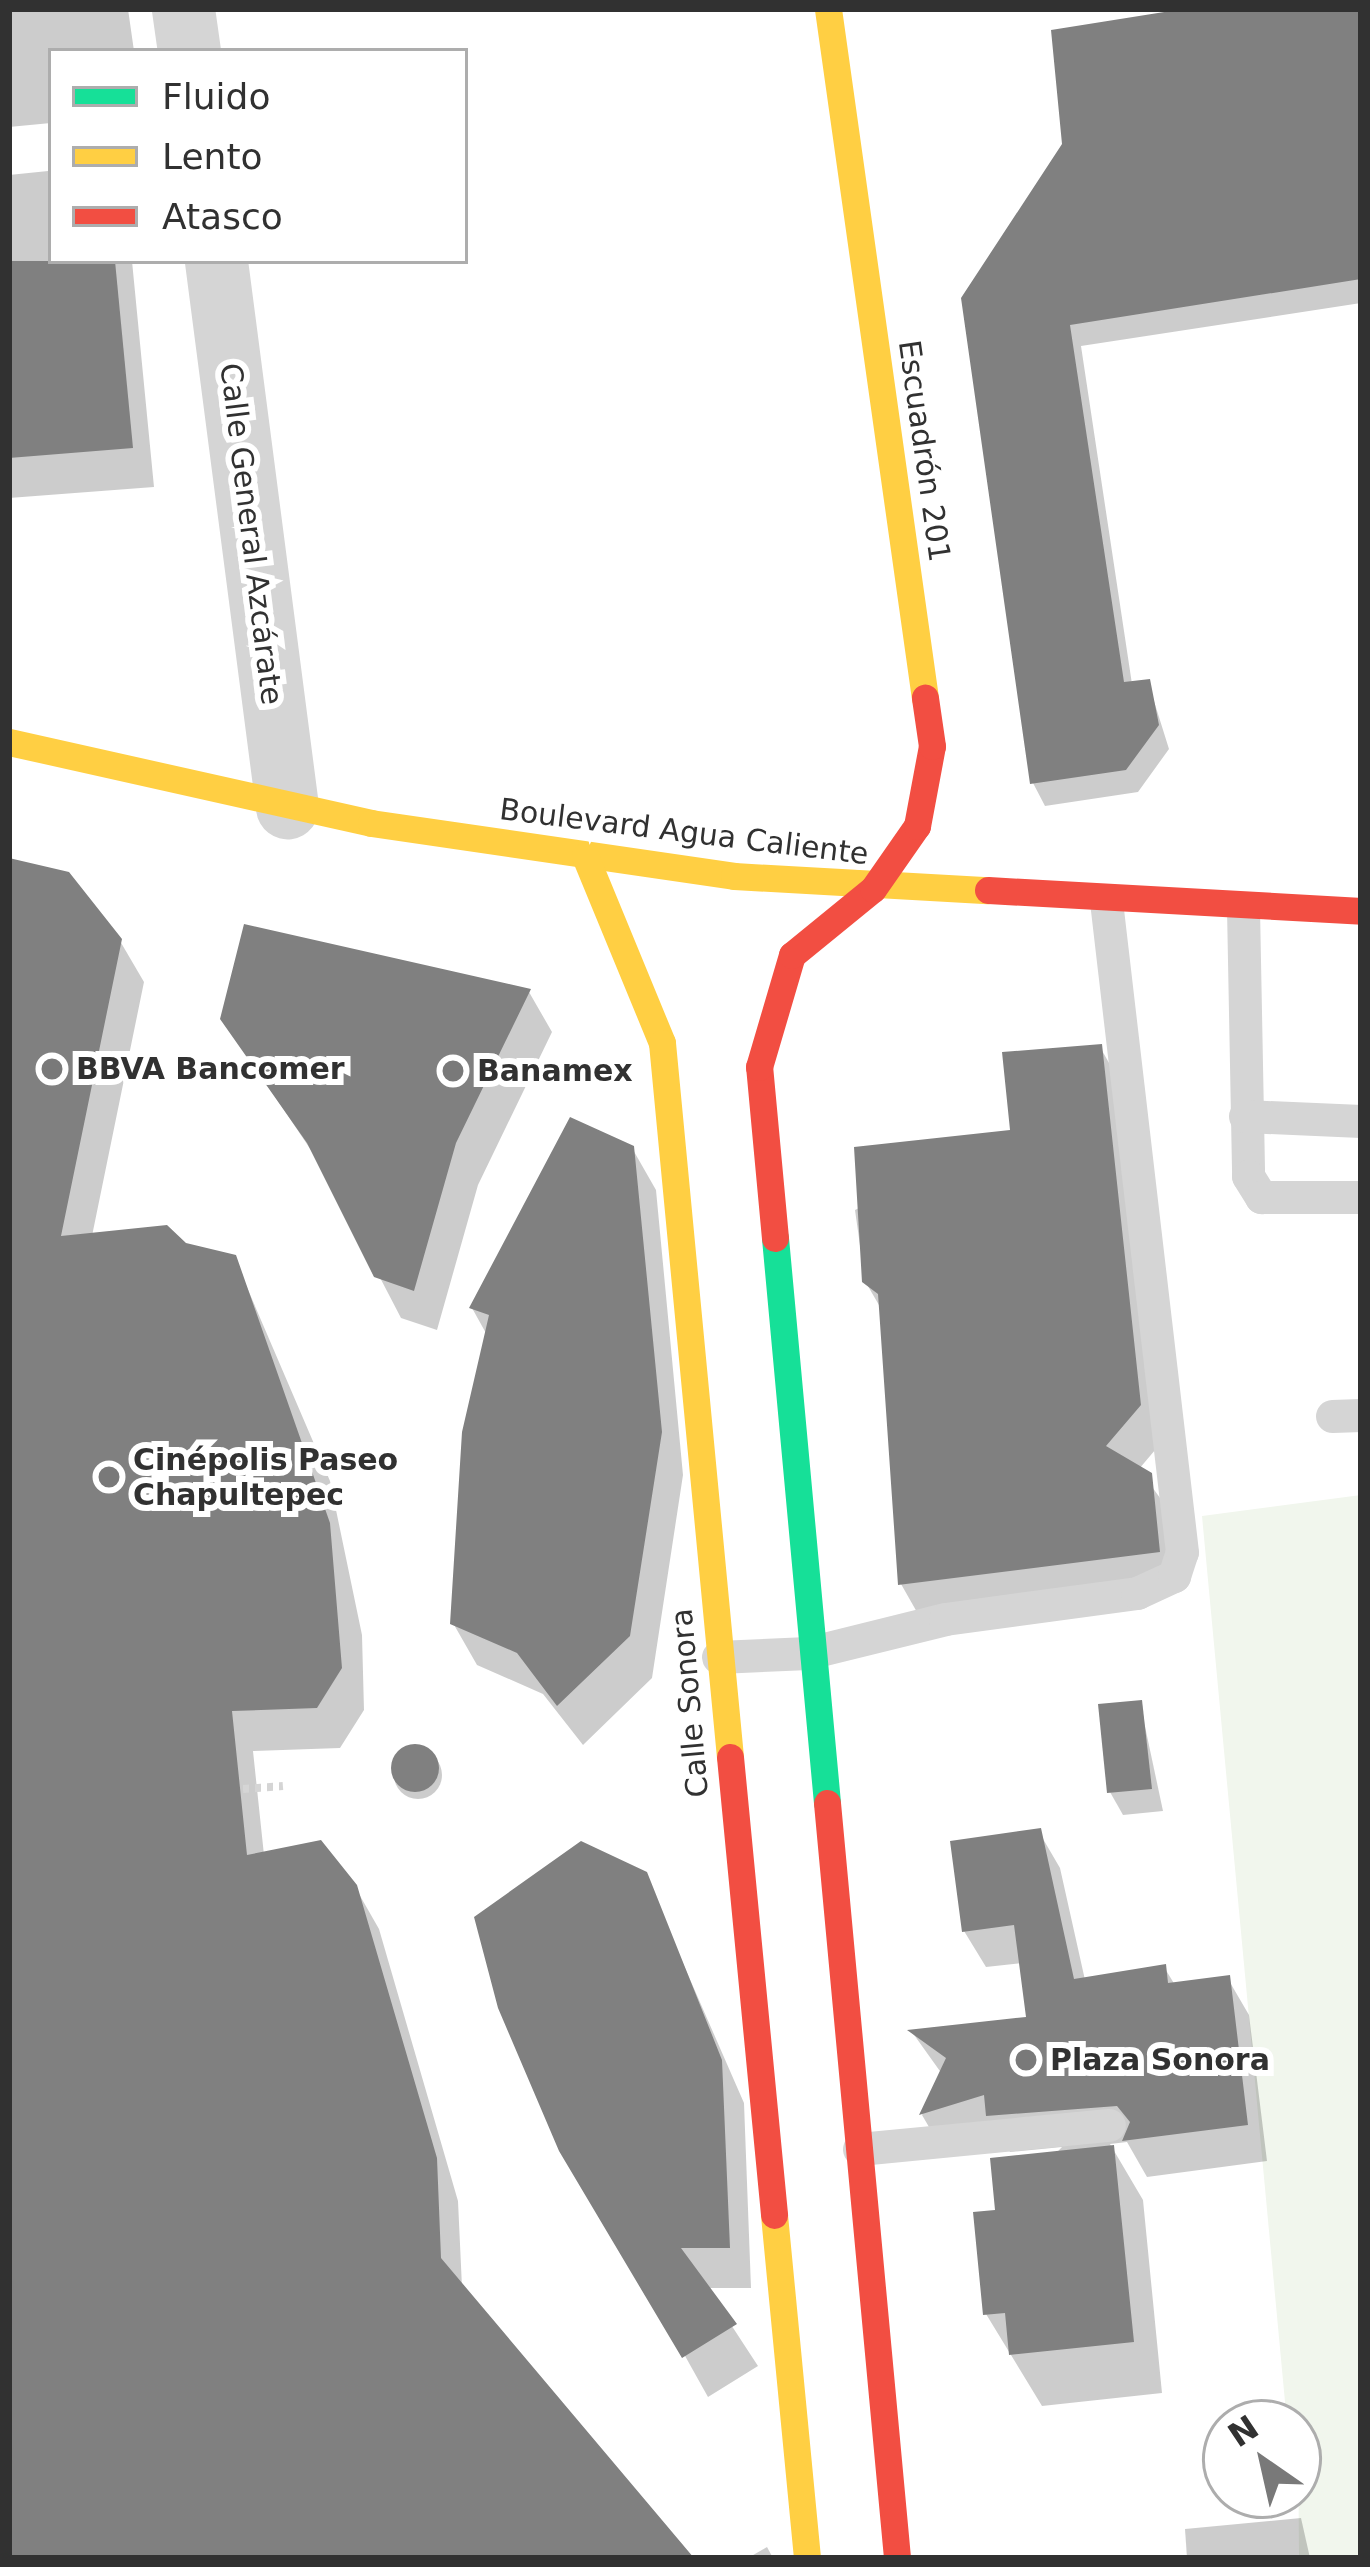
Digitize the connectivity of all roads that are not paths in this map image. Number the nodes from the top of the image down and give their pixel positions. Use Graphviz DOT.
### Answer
graph roads {
  1 [pos="183,9"];
  2 [pos="828,9"];
  3 [pos="189,48"];
  4 [pos="216,264"];
  5 [pos="9,742"];
  6 [pos="287,807"];
  7 [pos="585,856"];
  8 [pos="873,889"];
  9 [pos="1106,901"];
  10 [pos="1243,908"];
  11 [pos="1361,911"];
  12 [pos="1245,1116"];
  13 [pos="1361,1121"];
  14 [pos="1361,1197"];
  15 [pos="808,1653"];
  16 [pos="718,1657"];
  17 [pos="1109,2125"];
  18 [pos="859,2149"];
  19 [pos="807,2558"];
  20 [pos="897,2558"];
  1 -- 3 [label="street"];
  2 -- 8 [label="street, Escuadrón 201"];
  4 -- 6 [label="street, Calle General Azcárate"];
  5 -- 6 [label="street, Boulevard Agua Caliente"];
  6 -- 7 [label="street, Boulevard Agua Caliente"];
  7 -- 8 [label="street, Boulevard Agua Caliente"];
  7 -- 16 [label="street, Calle Sonora"];
  8 -- 9 [label="street, Boulevard Agua Caliente"];
  8 -- 15 [label="street"];
  9 -- 10 [label="street, Boulevard Agua Caliente"];
  9 -- 15 [label="lane"];
  10 -- 11 [label="street, Boulevard Agua Caliente"];
  10 -- 12 [label="lane"];
  12 -- 13 [label="lane"];
  12 -- 14 [label="lane"];
  15 -- 16 [label="lane"];
  15 -- 18 [label="street"];
  16 -- 19 [label="street, Calle Sonora"];
  17 -- 18 [label="lane"];
  18 -- 20 [label="street"];
}
